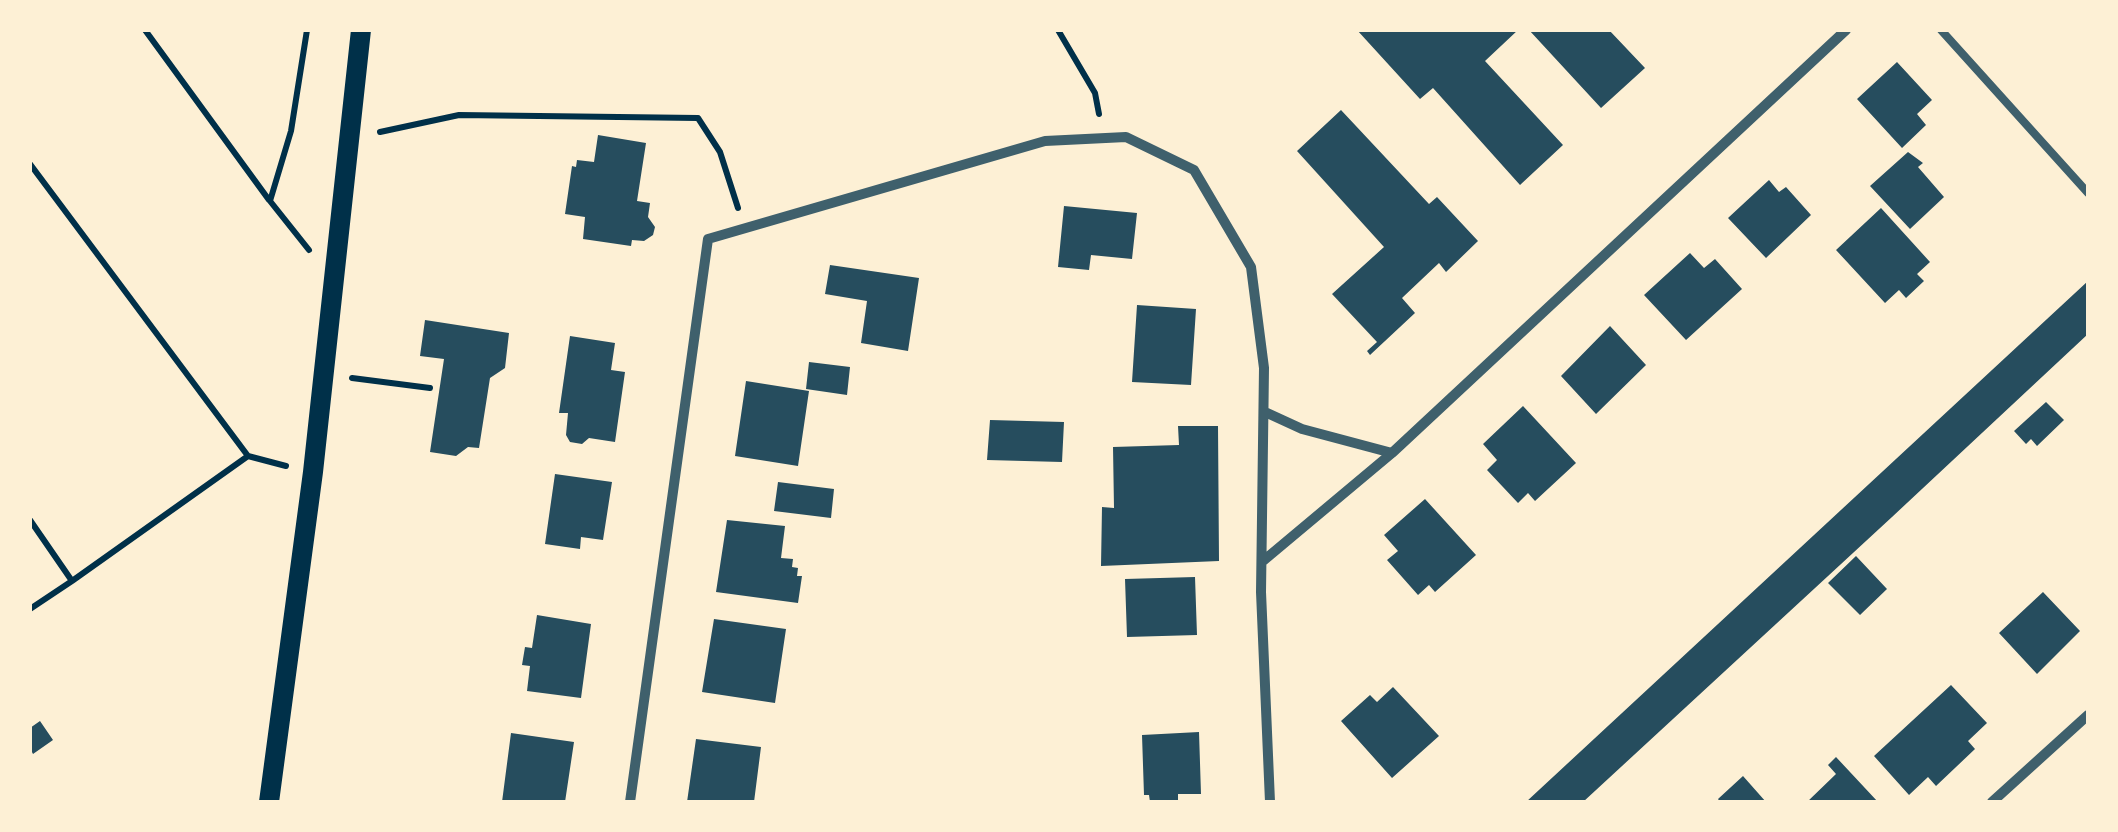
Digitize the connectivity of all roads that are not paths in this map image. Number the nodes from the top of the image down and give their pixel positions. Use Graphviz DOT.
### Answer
graph roads {
  1 [pos="361,30"];
  2 [pos="1846,30"];
  3 [pos="1941,30"];
  4 [pos="2088,193"];
  5 [pos="1265,412"];
  6 [pos="1392,453"];
  7 [pos="1263,561"];
  8 [pos="2088,716"];
  9 [pos="268,802"];
  10 [pos="630,802"];
  11 [pos="1270,802"];
  12 [pos="1992,802"];
  1 -- 9 [label="main road"];
  2 -- 6 [label="street"];
  3 -- 4 [label="lane"];
  5 -- 6 [label="street"];
  5 -- 7 [label="street"];
  5 -- 10 [label="street"];
  6 -- 7 [label="street"];
  7 -- 11 [label="street"];
  8 -- 12 [label="street"];
}
